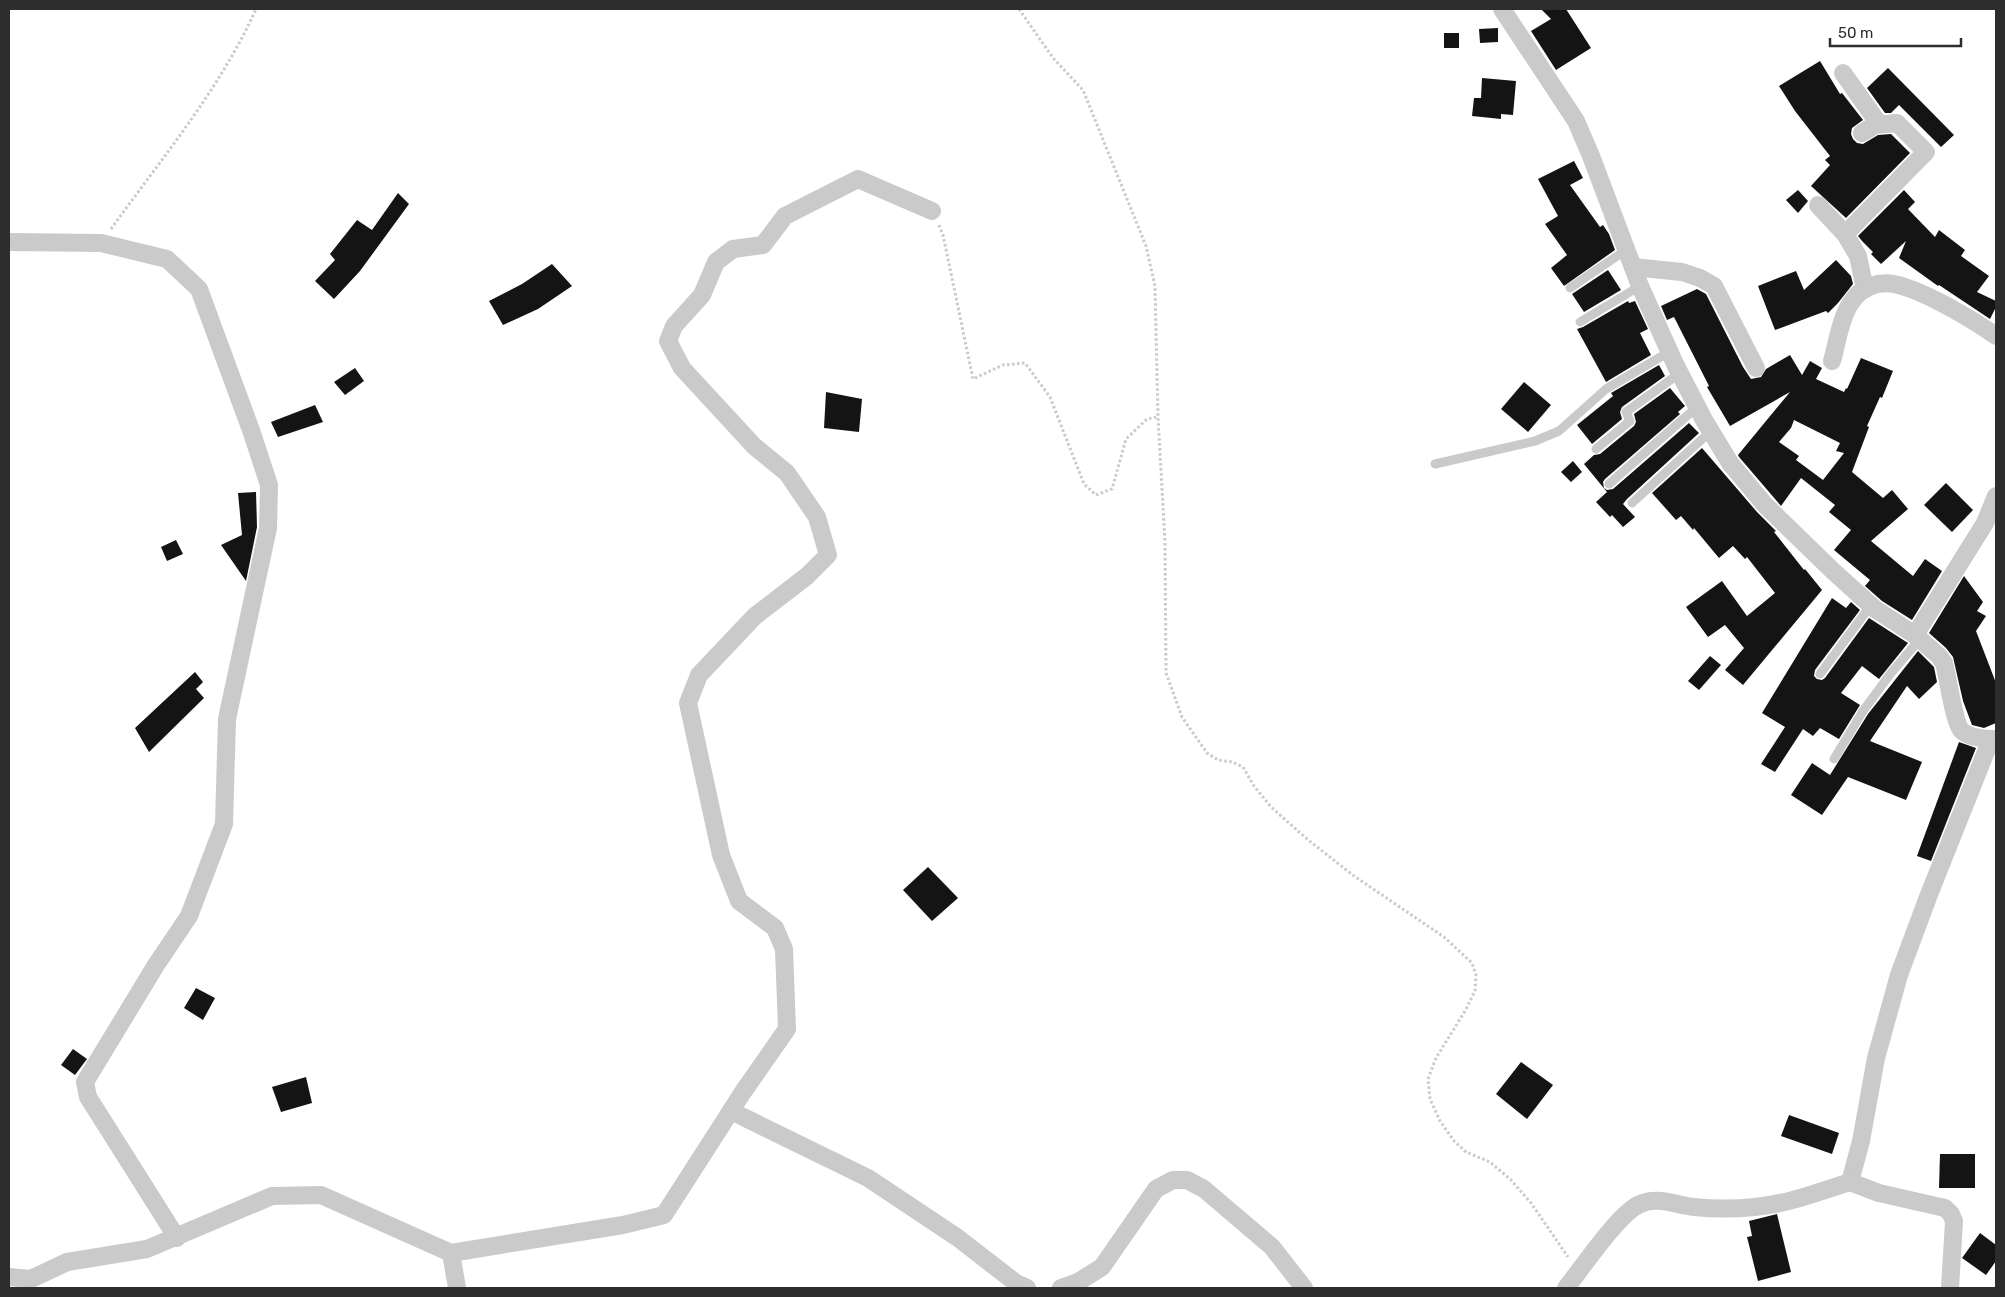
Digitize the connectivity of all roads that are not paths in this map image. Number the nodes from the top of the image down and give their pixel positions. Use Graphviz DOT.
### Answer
graph roads {
  1 [pos="1502,9"];
  2 [pos="1843,74"];
  3 [pos="1879,124"];
  4 [pos="1862,133"];
  5 [pos="1818,205"];
  6 [pos="932,211"];
  7 [pos="1845,234"];
  8 [pos="9,242"];
  9 [pos="1626,250"];
  10 [pos="1632,267"];
  11 [pos="1640,286"];
  12 [pos="1570,288"];
  13 [pos="1865,289"];
  14 [pos="1580,322"];
  15 [pos="1996,336"];
  16 [pos="1670,352"];
  17 [pos="1832,361"];
  18 [pos="1756,368"];
  19 [pos="1680,373"];
  20 [pos="1697,407"];
  21 [pos="1711,431"];
  22 [pos="1596,449"];
  23 [pos="1435,464"];
  24 [pos="1609,484"];
  25 [pos="1996,496"];
  26 [pos="1632,503"];
  27 [pos="1871,605"];
  28 [pos="1917,637"];
  29 [pos="1820,674"];
  30 [pos="1994,739"];
  31 [pos="1834,759"];
  32 [pos="731,1111"];
  33 [pos="1850,1182"];
  34 [pos="177,1238"];
  35 [pos="451,1253"];
  36 [pos="9,1277"];
  37 [pos="30,1284"];
  38 [pos="457,1288"];
  39 [pos="1027,1288"];
  40 [pos="1061,1288"];
  41 [pos="1304,1288"];
  42 [pos="1566,1288"];
  43 [pos="1950,1288"];
  1 -- 9 [label="street"];
  2 -- 3 [label="street"];
  3 -- 4 [label="street"];
  3 -- 7 [label="street"];
  5 -- 7 [label="street"];
  6 -- 32 [label="street"];
  7 -- 13 [label="street"];
  8 -- 34 [label="street"];
  9 -- 10 [label="street"];
  9 -- 12 [label="lane"];
  10 -- 11 [label="street"];
  10 -- 18 [label="street"];
  11 -- 14 [label="lane"];
  11 -- 16 [label="street"];
  13 -- 15 [label="street"];
  13 -- 17 [label="street"];
  16 -- 19 [label="street"];
  16 -- 23 [label="lane"];
  19 -- 20 [label="street"];
  19 -- 22 [label="lane"];
  20 -- 21 [label="street"];
  20 -- 24 [label="lane"];
  21 -- 26 [label="lane"];
  21 -- 27 [label="street"];
  25 -- 28 [label="street"];
  27 -- 28 [label="street"];
  27 -- 29 [label="lane"];
  28 -- 30 [label="street"];
  28 -- 31 [label="lane"];
  30 -- 33 [label="street"];
  32 -- 35 [label="street"];
  32 -- 39 [label="street"];
  33 -- 42 [label="street"];
  33 -- 43 [label="street"];
  34 -- 35 [label="street"];
  34 -- 37 [label="street"];
  35 -- 38 [label="street"];
  36 -- 37 [label="street"];
  40 -- 41 [label="street"];
}
